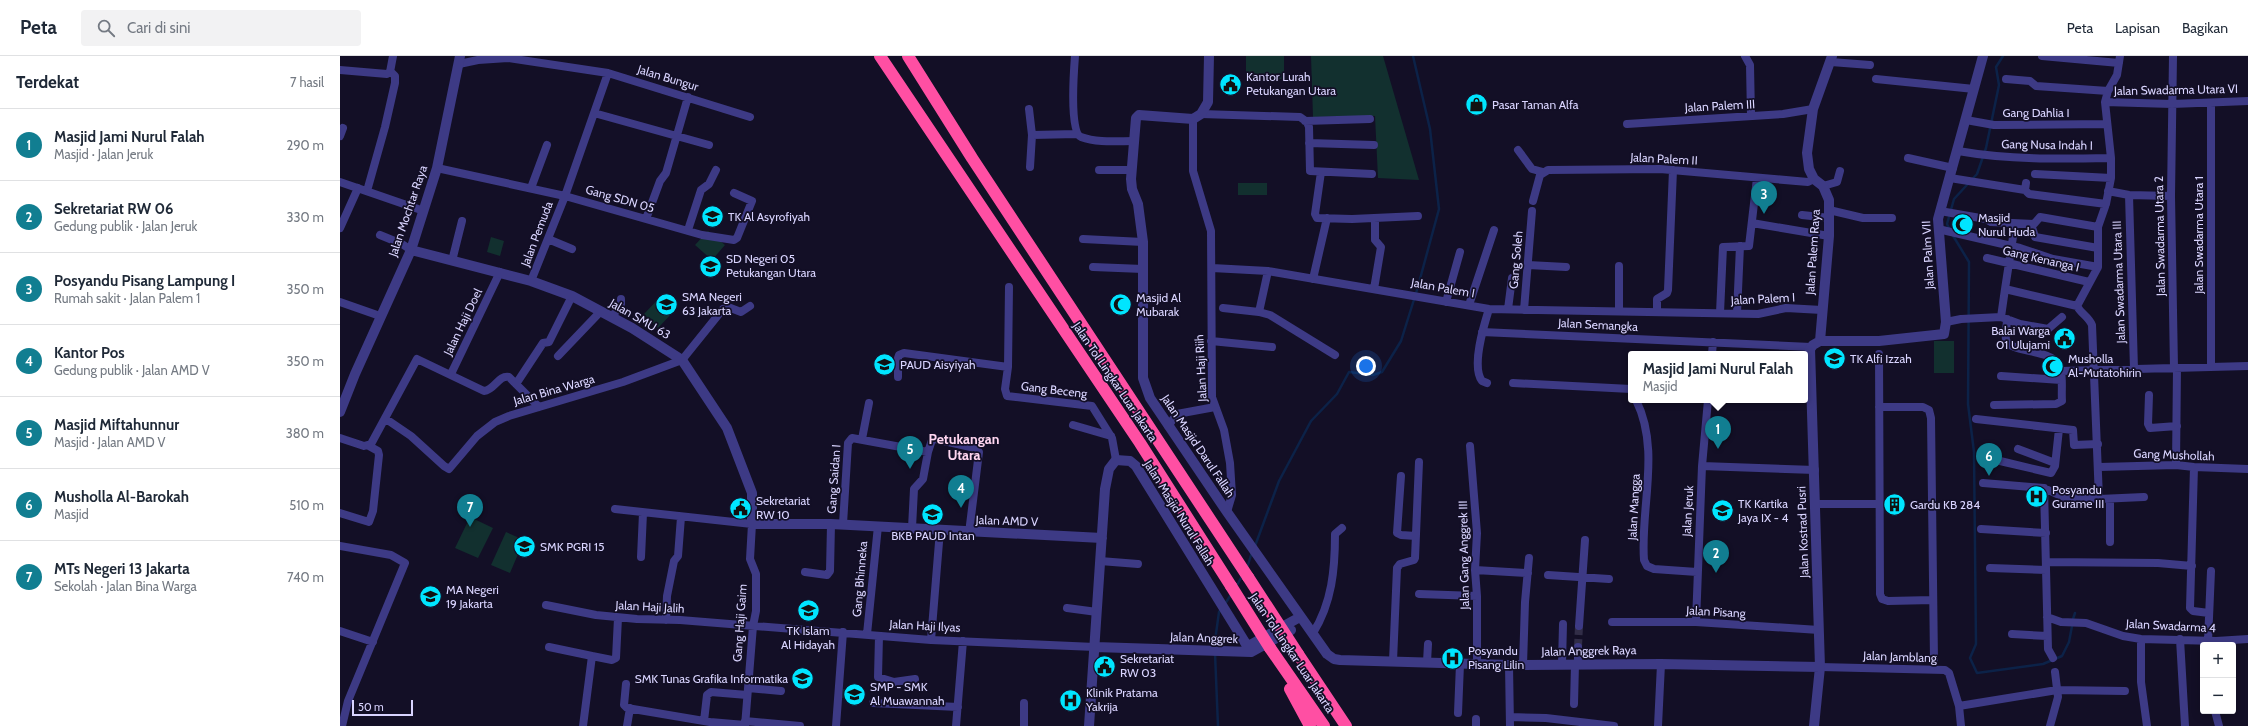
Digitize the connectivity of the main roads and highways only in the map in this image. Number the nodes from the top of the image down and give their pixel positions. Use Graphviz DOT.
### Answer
graph roads {
  1 [pos="880,56"];
  2 [pos="908,56"];
  3 [pos="1270,648"];
  4 [pos="1310,726"];
  5 [pos="1324,726"];
  6 [pos="1346,726"];
  1 -- 3 [label="highway, Jalan Tol Lingkar Luar Jakarta, bridge"];
  2 -- 6 [label="highway, Jalan Tol Lingkar Luar Jakarta, bridge"];
  3 -- 4 [label="highway"];
  3 -- 5 [label="highway, Jalan Tol Lingkar Luar Jakarta"];
}
